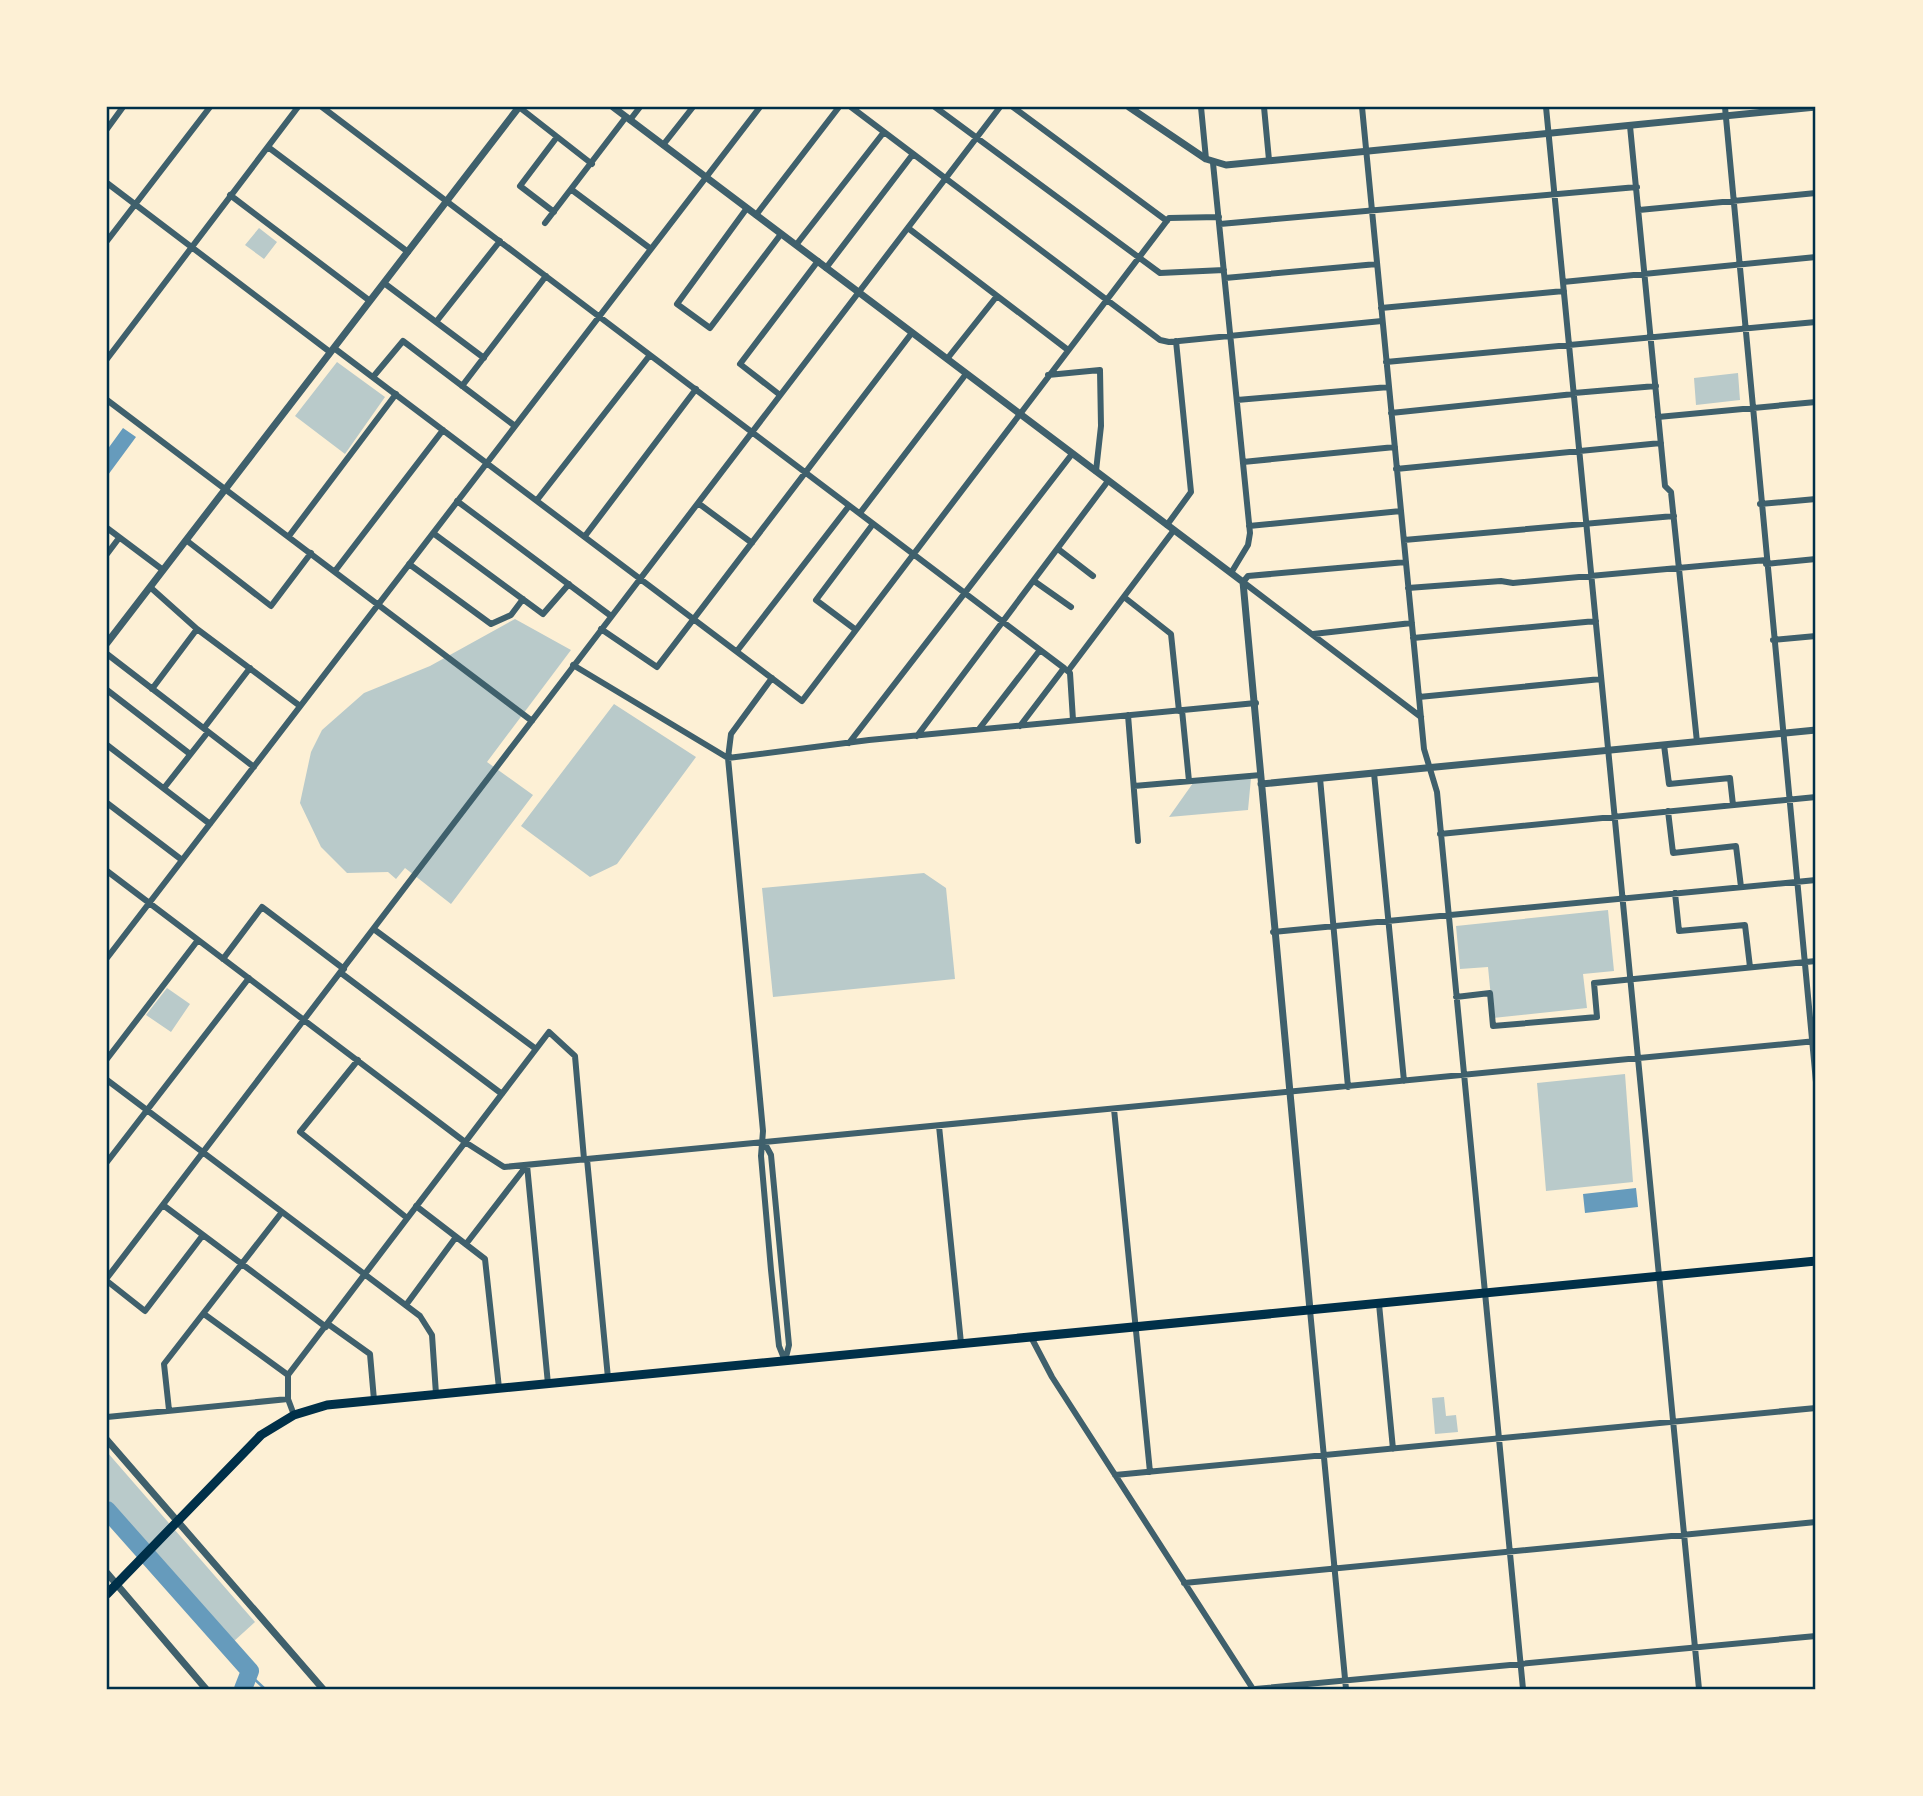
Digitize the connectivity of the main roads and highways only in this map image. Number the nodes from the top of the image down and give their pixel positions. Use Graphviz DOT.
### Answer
graph roads {
  1 [pos="1816,1261"];
  2 [pos="107,1594"];
  1 -- 2 [label="main road"];
}
